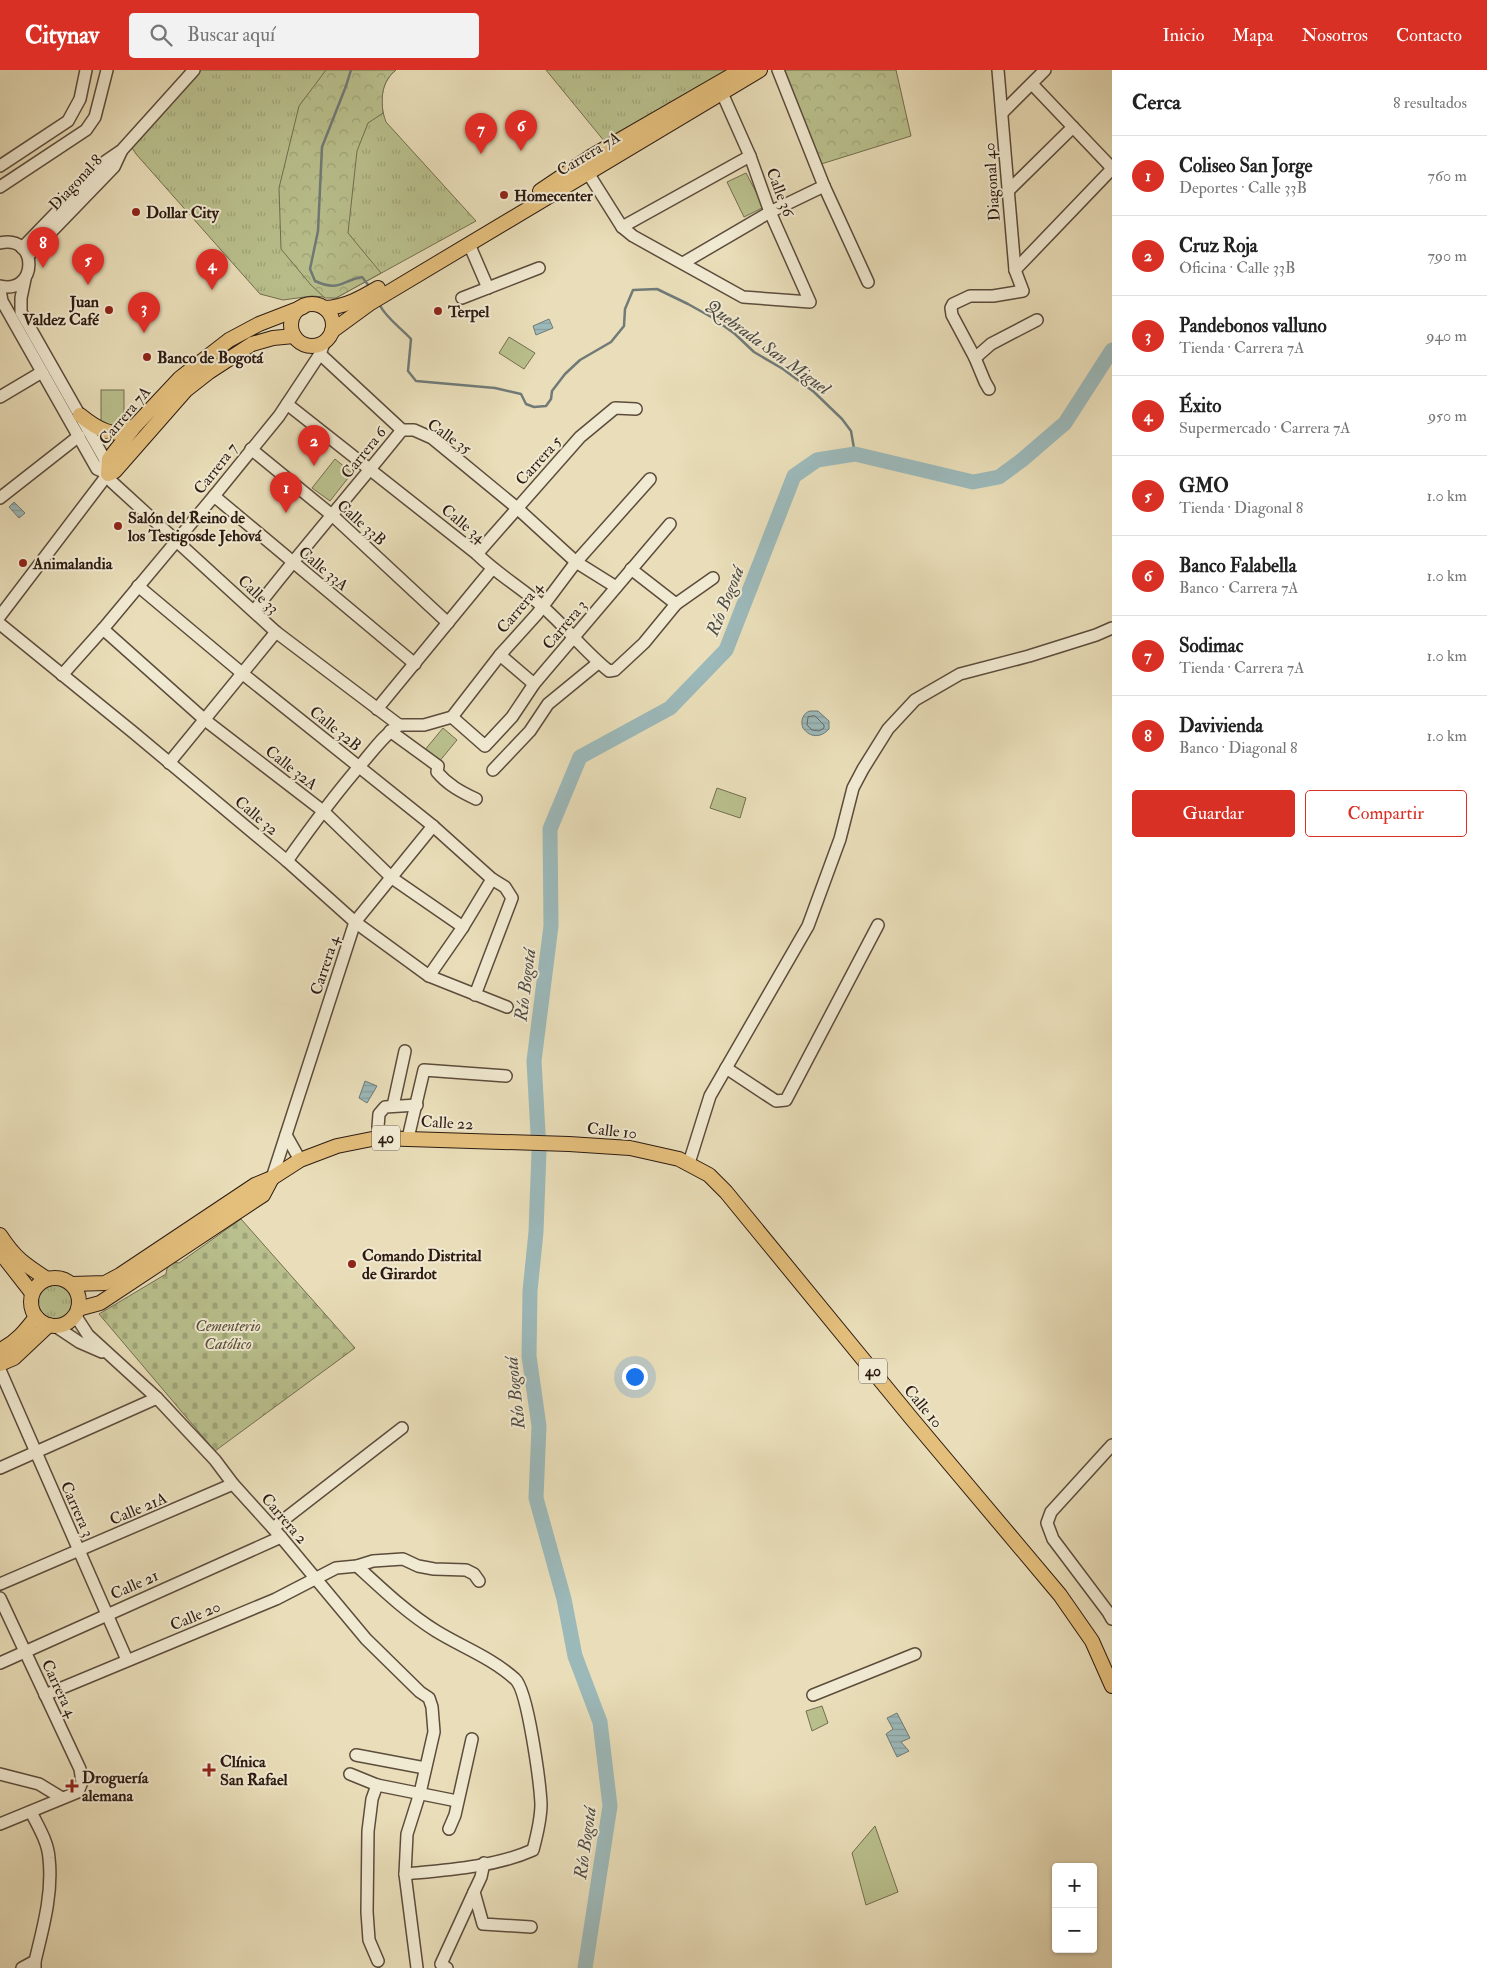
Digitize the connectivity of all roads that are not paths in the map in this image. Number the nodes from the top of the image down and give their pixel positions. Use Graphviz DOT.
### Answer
graph roads {
  1 [pos="86,70"];
  2 [pos="107,70"];
  3 [pos="194,70"];
  4 [pos="741,70"];
  5 [pos="760,70"];
  6 [pos="778,70"];
  7 [pos="998,70"];
  8 [pos="1045,70"];
  9 [pos="1032,84"];
  10 [pos="722,93"];
  11 [pos="1002,113"];
  12 [pos="1073,127"];
  13 [pos="750,156"];
  14 [pos="0,166"];
  15 [pos="588,173"];
  16 [pos="824,186"];
  17 [pos="0,187"];
  18 [pos="1008,191"];
  19 [pos="770,212"];
  20 [pos="622,227"];
  21 [pos="1,241"];
  22 [pos="469,244"];
  23 [pos="25,252"];
  24 [pos="683,262"];
  25 [pos="539,268"];
  26 [pos="1015,270"];
  27 [pos="25,278"];
  28 [pos="868,282"];
  29 [pos="0,288"];
  30 [pos="488,288"];
  31 [pos="385,289"];
  32 [pos="462,298"];
  33 [pos="367,300"];
  34 [pos="303,306"];
  35 [pos="325,308"];
  36 [pos="1037,320"];
  37 [pos="332,331"];
  38 [pos="294,336"];
  39 [pos="322,349"];
  40 [pos="976,358"];
  41 [pos="42,372"];
  42 [pos="989,389"];
  43 [pos="0,397"];
  44 [pos="287,404"];
  45 [pos="636,409"];
  46 [pos="80,415"];
  47 [pos="138,423"];
  48 [pos="402,430"];
  49 [pos="79,436"];
  50 [pos="250,449"];
  51 [pos="371,469"];
  52 [pos="108,474"];
  53 [pos="650,479"];
  54 [pos="214,496"];
  55 [pos="0,498"];
  56 [pos="517,508"];
  57 [pos="333,516"];
  58 [pos="670,524"];
  59 [pos="177,540"];
  60 [pos="477,554"];
  61 [pos="291,562"];
  62 [pos="576,562"];
  63 [pos="492,569"];
  64 [pos="631,569"];
  65 [pos="713,578"];
  66 [pos="138,586"];
  67 [pos="616,587"];
  68 [pos="676,604"];
  69 [pos="542,606"];
  70 [pos="254,611"];
  71 [pos="0,616"];
  72 [pos="448,622"];
  73 [pos="0,624"];
  74 [pos="1112,628"];
  75 [pos="103,629"];
  76 [pos="276,632"];
  77 [pos="574,637"];
  78 [pos="500,655"];
  79 [pos="598,663"];
  80 [pos="415,664"];
  81 [pos="62,674"];
  82 [pos="242,674"];
  83 [pos="534,684"];
  84 [pos="377,709"];
  85 [pos="452,717"];
  86 [pos="205,720"];
  87 [pos="394,728"];
  88 [pos="169,763"];
  89 [pos="358,767"];
  90 [pos="493,770"];
  91 [pos="476,799"];
  92 [pos="322,811"];
  93 [pos="433,826"];
  94 [pos="287,862"];
  95 [pos="392,878"];
  96 [pos="492,879"];
  97 [pos="355,922"];
  98 [pos="878,925"];
  99 [pos="462,927"];
  100 [pos="429,976"];
  101 [pos="475,995"];
  102 [pos="507,1007"];
  103 [pos="405,1051"];
  104 [pos="726,1068"];
  105 [pos="506,1076"];
  106 [pos="417,1105"];
  107 [pos="393,1106"];
  108 [pos="378,1127"];
  109 [pos="286,1135"];
  110 [pos="408,1138"];
  111 [pos="571,1144"];
  112 [pos="300,1160"];
  113 [pos="689,1163"];
  114 [pos="272,1178"];
  115 [pos="0,1235"];
  116 [pos="0,1252"];
  117 [pos="47,1279"];
  118 [pos="72,1284"];
  119 [pos="32,1293"];
  120 [pos="77,1312"];
  121 [pos="36,1317"];
  122 [pos="52,1326"];
  123 [pos="0,1350"];
  124 [pos="108,1355"];
  125 [pos="0,1364"];
  126 [pos="0,1370"];
  127 [pos="157,1398"];
  128 [pos="402,1428"];
  129 [pos="1112,1445"];
  130 [pos="35,1452"];
  131 [pos="0,1468"];
  132 [pos="233,1484"];
  133 [pos="277,1533"];
  134 [pos="79,1551"];
  135 [pos="356,1566"];
  136 [pos="315,1578"];
  137 [pos="479,1581"];
  138 [pos="0,1584"];
  139 [pos="0,1598"];
  140 [pos="106,1614"];
  141 [pos="1112,1619"];
  142 [pos="25,1652"];
  143 [pos="915,1654"];
  144 [pos="127,1660"];
  145 [pos="0,1663"];
  146 [pos="1112,1686"];
  147 [pos="45,1695"];
  148 [pos="813,1695"];
  149 [pos="472,1739"];
  150 [pos="356,1755"];
  151 [pos="425,1768"];
  152 [pos="0,1774"];
  153 [pos="350,1774"];
  154 [pos="377,1785"];
  155 [pos="420,1792"];
  156 [pos="62,1798"];
  157 [pos="457,1801"];
  158 [pos="31,1812"];
  159 [pos="0,1824"];
  160 [pos="449,1829"];
  161 [pos="484,1863"];
  162 [pos="406,1874"];
  163 [pos="474,1892"];
  164 [pos="532,1927"];
  165 [pos="378,1960"];
  166 [pos="35,1965"];
  167 [pos="22,1968"];
  168 [pos="417,1968"];
  169 [pos="446,1968"];
  1 -- 14 [label="street"];
  2 -- 17 [label="street"];
  3 -- 23 [label="street, Diagonal 8"];
  4 -- 31 [label="main road, Carrera 7A"];
  5 -- 10 [label="main road, Carrera 7A"];
  6 -- 16 [label="street"];
  7 -- 11 [label="street, Diagonal 40"];
  8 -- 9 [label="street"];
  9 -- 11 [label="street"];
  9 -- 12 [label="street"];
  10 -- 13 [label="street, Calle 36"];
  10 -- 15 [label="main road, Carrera 7A"];
  11 -- 18 [label="street, Diagonal 40"];
  12 -- 18 [label="street"];
  12 -- 26 [label="street"];
  13 -- 19 [label="street, Calle 36"];
  13 -- 20 [label="street"];
  15 -- 20 [label="street"];
  15 -- 22 [label="main road, Carrera 7A"];
  16 -- 19 [label="street"];
  16 -- 28 [label="street"];
  18 -- 26 [label="street, Diagonal 40"];
  19 -- 24 [label="street"];
  19 -- 24 [label="street, Calle 36"];
  20 -- 24 [label="street"];
  21 -- 23 [label="street"];
  22 -- 30 [label="street"];
  22 -- 31 [label="main road, Carrera 7A"];
  23 -- 27 [label="street, Calle 33"];
  25 -- 30 [label="street"];
  26 -- 40 [label="street, Diagonal 40"];
  27 -- 29 [label="street"];
  27 -- 46 [label="street, Calle 33"];
  29 -- 41 [label="street, Calle 33"];
  30 -- 32 [label="street"];
  31 -- 33 [label="main road, Carrera 7A"];
  33 -- 35 [label="main road, Carrera 7A"];
  33 -- 37 [label="main road, Carrera 7A"];
  34 -- 35 [label="main road"];
  34 -- 38 [label="main road"];
  34 -- 47 [label="main road, Carrera 7A"];
  35 -- 37 [label="main road"];
  36 -- 40 [label="street"];
  37 -- 39 [label="main road"];
  38 -- 39 [label="main road"];
  38 -- 52 [label="main road, Carrera 7A"];
  39 -- 44 [label="street, Carrera 7"];
  39 -- 48 [label="street, Calle 35"];
  40 -- 42 [label="street"];
  41 -- 43 [label="street"];
  41 -- 49 [label="street, Calle 33"];
  44 -- 50 [label="street, Carrera 7"];
  44 -- 51 [label="street, Calle 34"];
  45 -- 56 [label="street, Carrera 5"];
  46 -- 47 [label="main road"];
  46 -- 52 [label="street, Calle 33"];
  47 -- 52 [label="main road, Carrera 7A"];
  48 -- 51 [label="street, Carrera 6"];
  48 -- 56 [label="street, Calle 35"];
  49 -- 52 [label="street, Calle 33"];
  49 -- 55 [label="street"];
  50 -- 54 [label="street, Carrera 7"];
  50 -- 57 [label="street, Calle 33B"];
  51 -- 57 [label="street, Carrera 6"];
  51 -- 60 [label="street, Calle 34"];
  52 -- 59 [label="street, Calle 33"];
  52 -- 71 [label="street, Carrera 7A"];
  53 -- 62 [label="street, Carrera 4"];
  54 -- 59 [label="street, Carrera 7"];
  54 -- 61 [label="street, Calle 33A"];
  56 -- 60 [label="street, Carrera 5"];
  56 -- 62 [label="street, Calle 35"];
  57 -- 61 [label="street, Carrera 6"];
  57 -- 72 [label="street, Calle 33B"];
  58 -- 64 [label="street, Carrera 3"];
  59 -- 66 [label="street, Carrera 7"];
  59 -- 70 [label="street, Calle 33"];
  60 -- 63 [label="street, Calle 34"];
  61 -- 70 [label="street, Carrera 6"];
  61 -- 80 [label="street, Calle 33A"];
  62 -- 67 [label="street, Calle 35"];
  62 -- 69 [label="street, Carrera 4"];
  63 -- 69 [label="street, Calle 34"];
  63 -- 72 [label="street"];
  64 -- 67 [label="street, Carrera 3"];
  64 -- 68 [label="street"];
  65 -- 68 [label="street"];
  66 -- 75 [label="street, Carrera 7"];
  66 -- 82 [label="street, Calle 32B"];
  67 -- 77 [label="street, Carrera 3"];
  68 -- 79 [label="street, Calle 34"];
  69 -- 77 [label="street, Calle 34"];
  69 -- 78 [label="street, Carrera 4"];
  70 -- 76 [label="street, Calle 33"];
  72 -- 80 [label="street"];
  73 -- 81 [label="street, Calle 32"];
  74 -- 104 [label="street"];
  75 -- 81 [label="street, Carrera 7"];
  75 -- 86 [label="street, Calle 32A"];
  76 -- 82 [label="street"];
  76 -- 84 [label="street, Calle 33"];
  77 -- 79 [label="street, Calle 34"];
  77 -- 83 [label="street, Carrera 3"];
  78 -- 83 [label="street"];
  78 -- 85 [label="street, Carrera 4"];
  79 -- 90 [label="street"];
  80 -- 84 [label="street"];
  81 -- 88 [label="street, Calle 32"];
  82 -- 86 [label="street"];
  82 -- 89 [label="street, Calle 32B"];
  83 -- 85 [label="street, Carrera 3"];
  84 -- 87 [label="street, Calle 33"];
  85 -- 87 [label="street"];
  86 -- 88 [label="street"];
  86 -- 92 [label="street, Calle 32A"];
  87 -- 89 [label="street"];
  87 -- 91 [label="street, Calle 33"];
  88 -- 94 [label="street, Calle 32"];
  89 -- 92 [label="street"];
  89 -- 93 [label="street, Calle 32B"];
  92 -- 94 [label="street"];
  92 -- 95 [label="street, Calle 32A"];
  93 -- 95 [label="street, Carrera 4"];
  93 -- 96 [label="street, Calle 32B"];
  94 -- 97 [label="street, Calle 32"];
  95 -- 97 [label="street, Carrera 4"];
  95 -- 99 [label="street, Calle 32A"];
  96 -- 99 [label="street"];
  96 -- 101 [label="street, Calle 32B"];
  97 -- 100 [label="street, Calle 32"];
  97 -- 109 [label="street, Carrera 4"];
  98 -- 104 [label="street"];
  99 -- 100 [label="street"];
  100 -- 101 [label="street, Calle 32"];
  101 -- 102 [label="street, Calle 32"];
  103 -- 107 [label="street"];
  104 -- 113 [label="street"];
  105 -- 106 [label="street"];
  106 -- 107 [label="street"];
  106 -- 110 [label="street"];
  107 -- 108 [label="street"];
  109 -- 112 [label="street"];
  109 -- 114 [label="street, Carrera 4"];
  110 -- 111 [label="main road, Calle 22 / 40"];
  110 -- 112 [label="main road, Calle 22 / 40"];
  111 -- 113 [label="main road, Calle 10 / 40"];
  112 -- 114 [label="main road, Calle 22 / 40"];
  113 -- 146 [label="main road, Calle 10 / 40"];
  114 -- 118 [label="main road, Calle 22 / 40"];
  114 -- 120 [label="main road, Calle 22 / 40"];
  115 -- 117 [label="main road"];
  116 -- 119 [label="main road"];
  117 -- 118 [label="main road, 40"];
  117 -- 119 [label="main road"];
  118 -- 120 [label="main road"];
  119 -- 121 [label="main road"];
  120 -- 122 [label="main road, 40"];
  120 -- 124 [label="street, Carrera 2"];
  121 -- 122 [label="main road"];
  121 -- 123 [label="main road"];
  122 -- 124 [label="street, Carrera 2"];
  122 -- 125 [label="main road, 40"];
  124 -- 127 [label="street, Carrera 2"];
  126 -- 130 [label="street, Carrera 3"];
  127 -- 130 [label="street"];
  127 -- 132 [label="street, Carrera 2"];
  128 -- 133 [label="street, Calle 21"];
  129 -- 141 [label="street"];
  130 -- 131 [label="street"];
  130 -- 134 [label="street, Carrera 3"];
  132 -- 133 [label="street, Carrera 2"];
  132 -- 134 [label="street, Calle 21A"];
  133 -- 136 [label="street, Carrera 2"];
  133 -- 140 [label="street, Calle 21"];
  134 -- 138 [label="street, Calle 21A"];
  134 -- 140 [label="street, Carrera 3"];
  135 -- 136 [label="street, Calle 20"];
  135 -- 137 [label="street, Calle 20"];
  135 -- 161 [label="street"];
  136 -- 144 [label="street, Calle 20"];
  136 -- 151 [label="street, Carrera 2"];
  139 -- 142 [label="street, Carrera 4"];
  140 -- 142 [label="street, Calle 21"];
  140 -- 144 [label="street, Carrera 3"];
  142 -- 145 [label="street, Calle 21"];
  142 -- 147 [label="street, Carrera 4"];
  143 -- 148 [label="street"];
  144 -- 147 [label="street, Calle 20"];
  147 -- 156 [label="street, Carrera 4"];
  149 -- 157 [label="street"];
  150 -- 151 [label="street"];
  151 -- 155 [label="street"];
  152 -- 156 [label="street"];
  153 -- 154 [label="street"];
  154 -- 155 [label="street"];
  154 -- 165 [label="street"];
  155 -- 157 [label="street"];
  155 -- 162 [label="street"];
  156 -- 158 [label="street"];
  157 -- 160 [label="street"];
  158 -- 159 [label="street"];
  158 -- 166 [label="street"];
  161 -- 162 [label="street"];
  161 -- 163 [label="street"];
  162 -- 168 [label="street"];
  163 -- 164 [label="street"];
  163 -- 169 [label="street"];
  166 -- 167 [label="street"];
}
